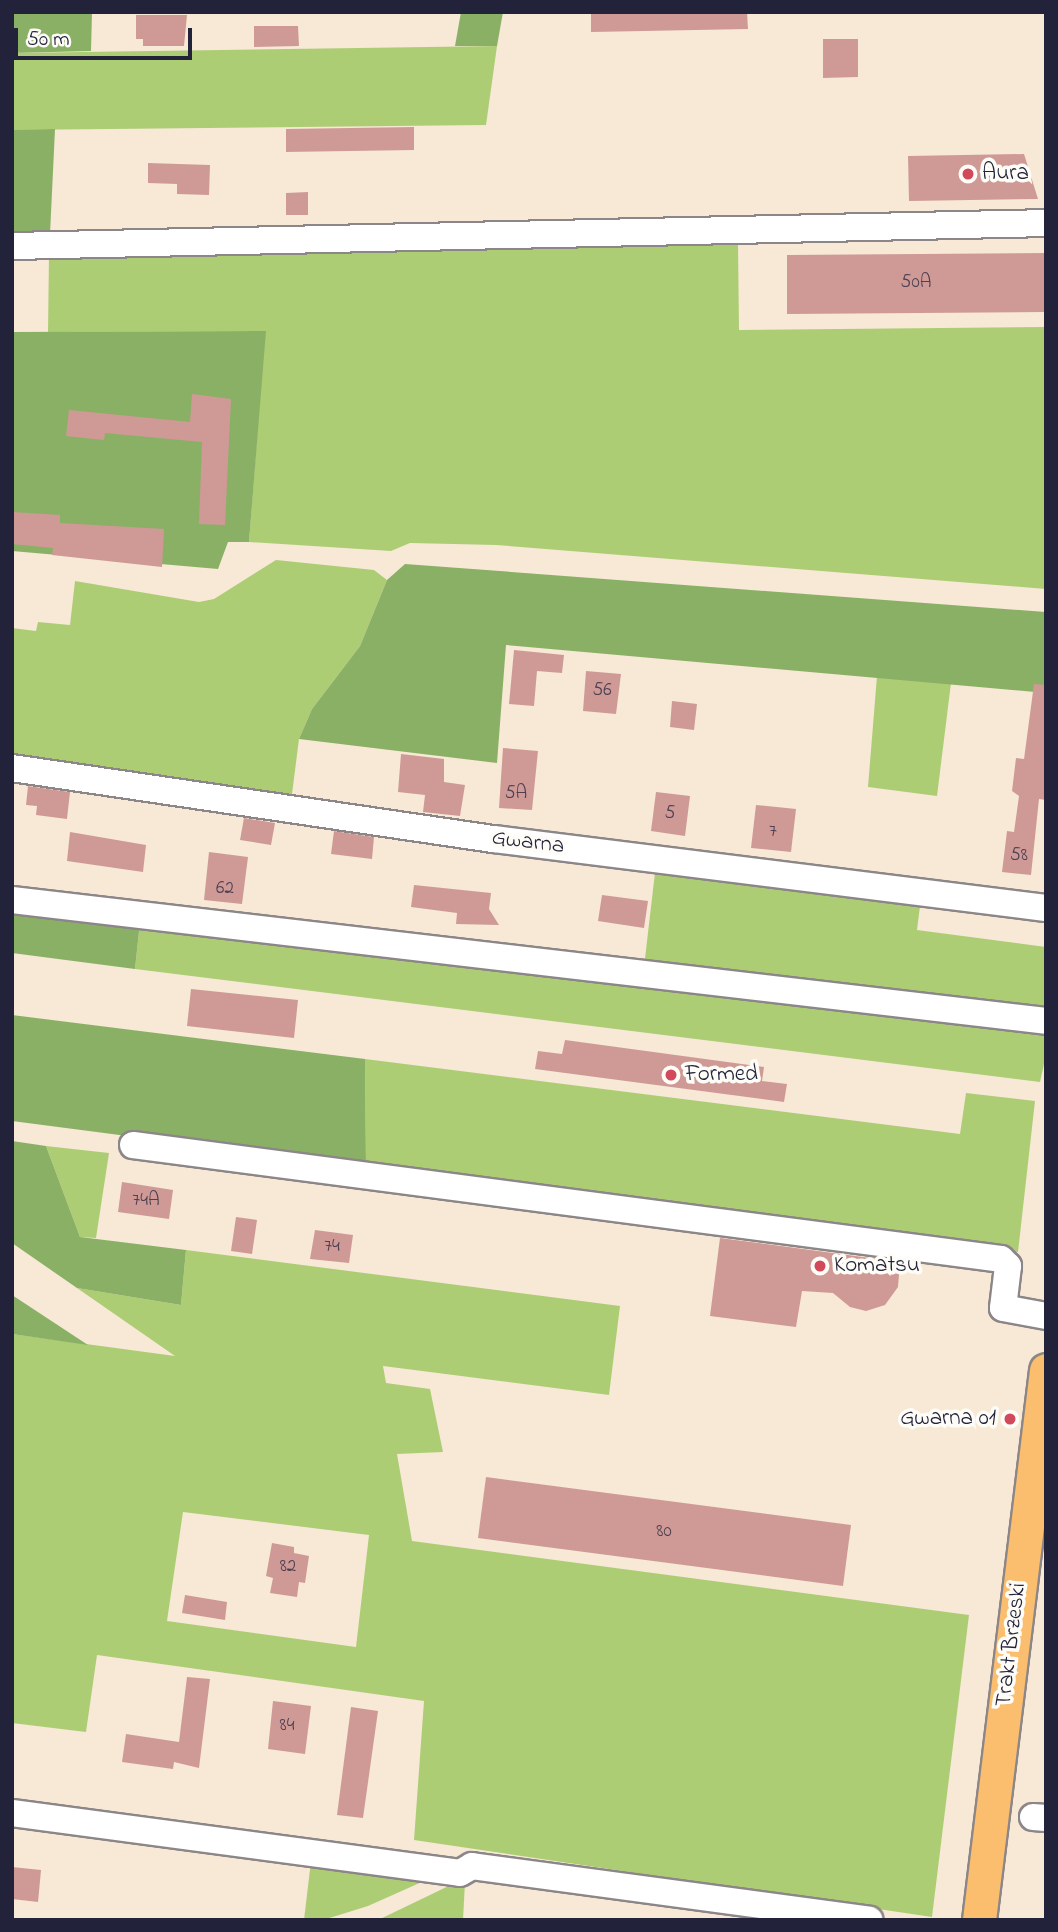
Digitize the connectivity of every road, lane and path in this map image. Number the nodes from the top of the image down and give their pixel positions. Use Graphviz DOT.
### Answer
graph roads {
  1 [pos="1046,223"];
  2 [pos="12,246"];
  3 [pos="12,768"];
  4 [pos="12,900"];
  5 [pos="1046,908"];
  6 [pos="1046,1021"];
  7 [pos="133,1145"];
  8 [pos="1046,1316"];
  9 [pos="1046,1370"];
  10 [pos="12,1813"];
  11 [pos="869,1920"];
  12 [pos="979,1920"];
  1 -- 2 [label="street"];
  3 -- 5 [label="street, Gwarna"];
  4 -- 6 [label="street"];
  7 -- 8 [label="street"];
  9 -- 12 [label="main road, Trakt Brzeski"];
  10 -- 11 [label="street"];
}
